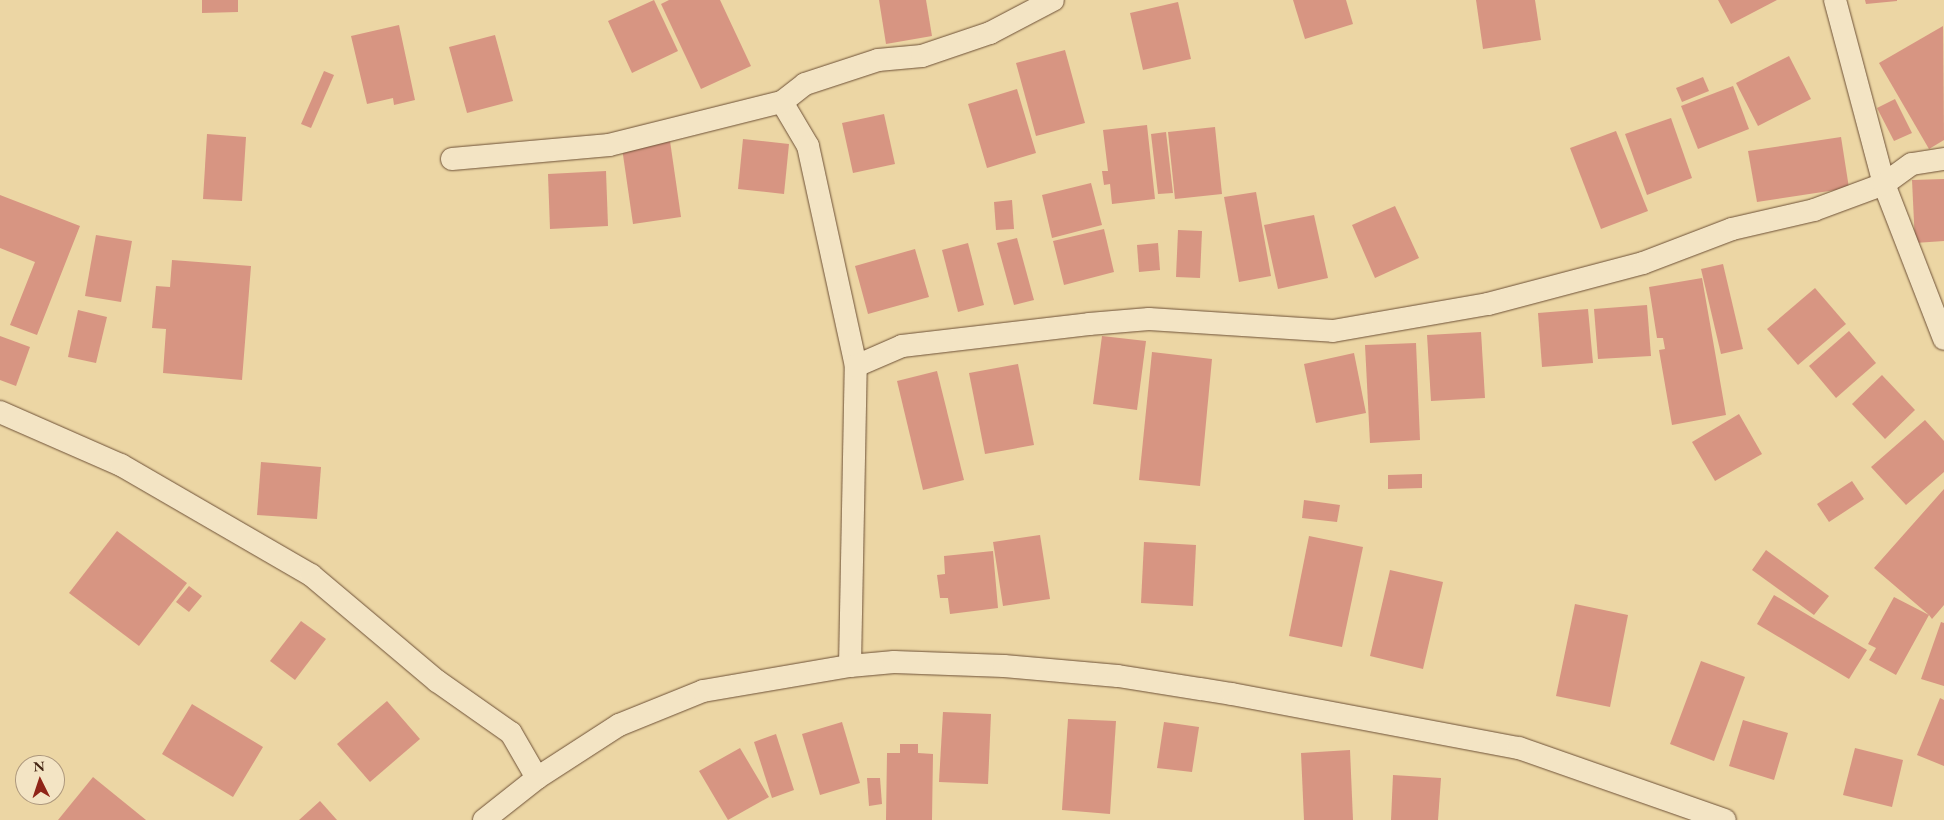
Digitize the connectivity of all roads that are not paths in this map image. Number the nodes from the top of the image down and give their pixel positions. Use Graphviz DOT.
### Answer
graph roads {
  1 [pos="1053,0"];
  2 [pos="1835,0"];
  3 [pos="782,102"];
  4 [pos="452,159"];
  5 [pos="1944,159"];
  6 [pos="1884,184"];
  7 [pos="1944,339"];
  8 [pos="856,366"];
  9 [pos="0,412"];
  10 [pos="850,666"];
  11 [pos="536,778"];
  12 [pos="484,820"];
  13 [pos="1725,820"];
  1 -- 3 [label="street"];
  2 -- 6 [label="street"];
  3 -- 4 [label="street"];
  3 -- 8 [label="street"];
  5 -- 6 [label="street"];
  6 -- 7 [label="street"];
  6 -- 8 [label="street"];
  8 -- 10 [label="street"];
  9 -- 11 [label="street"];
  10 -- 11 [label="street"];
  10 -- 13 [label="street"];
  11 -- 12 [label="street"];
}
